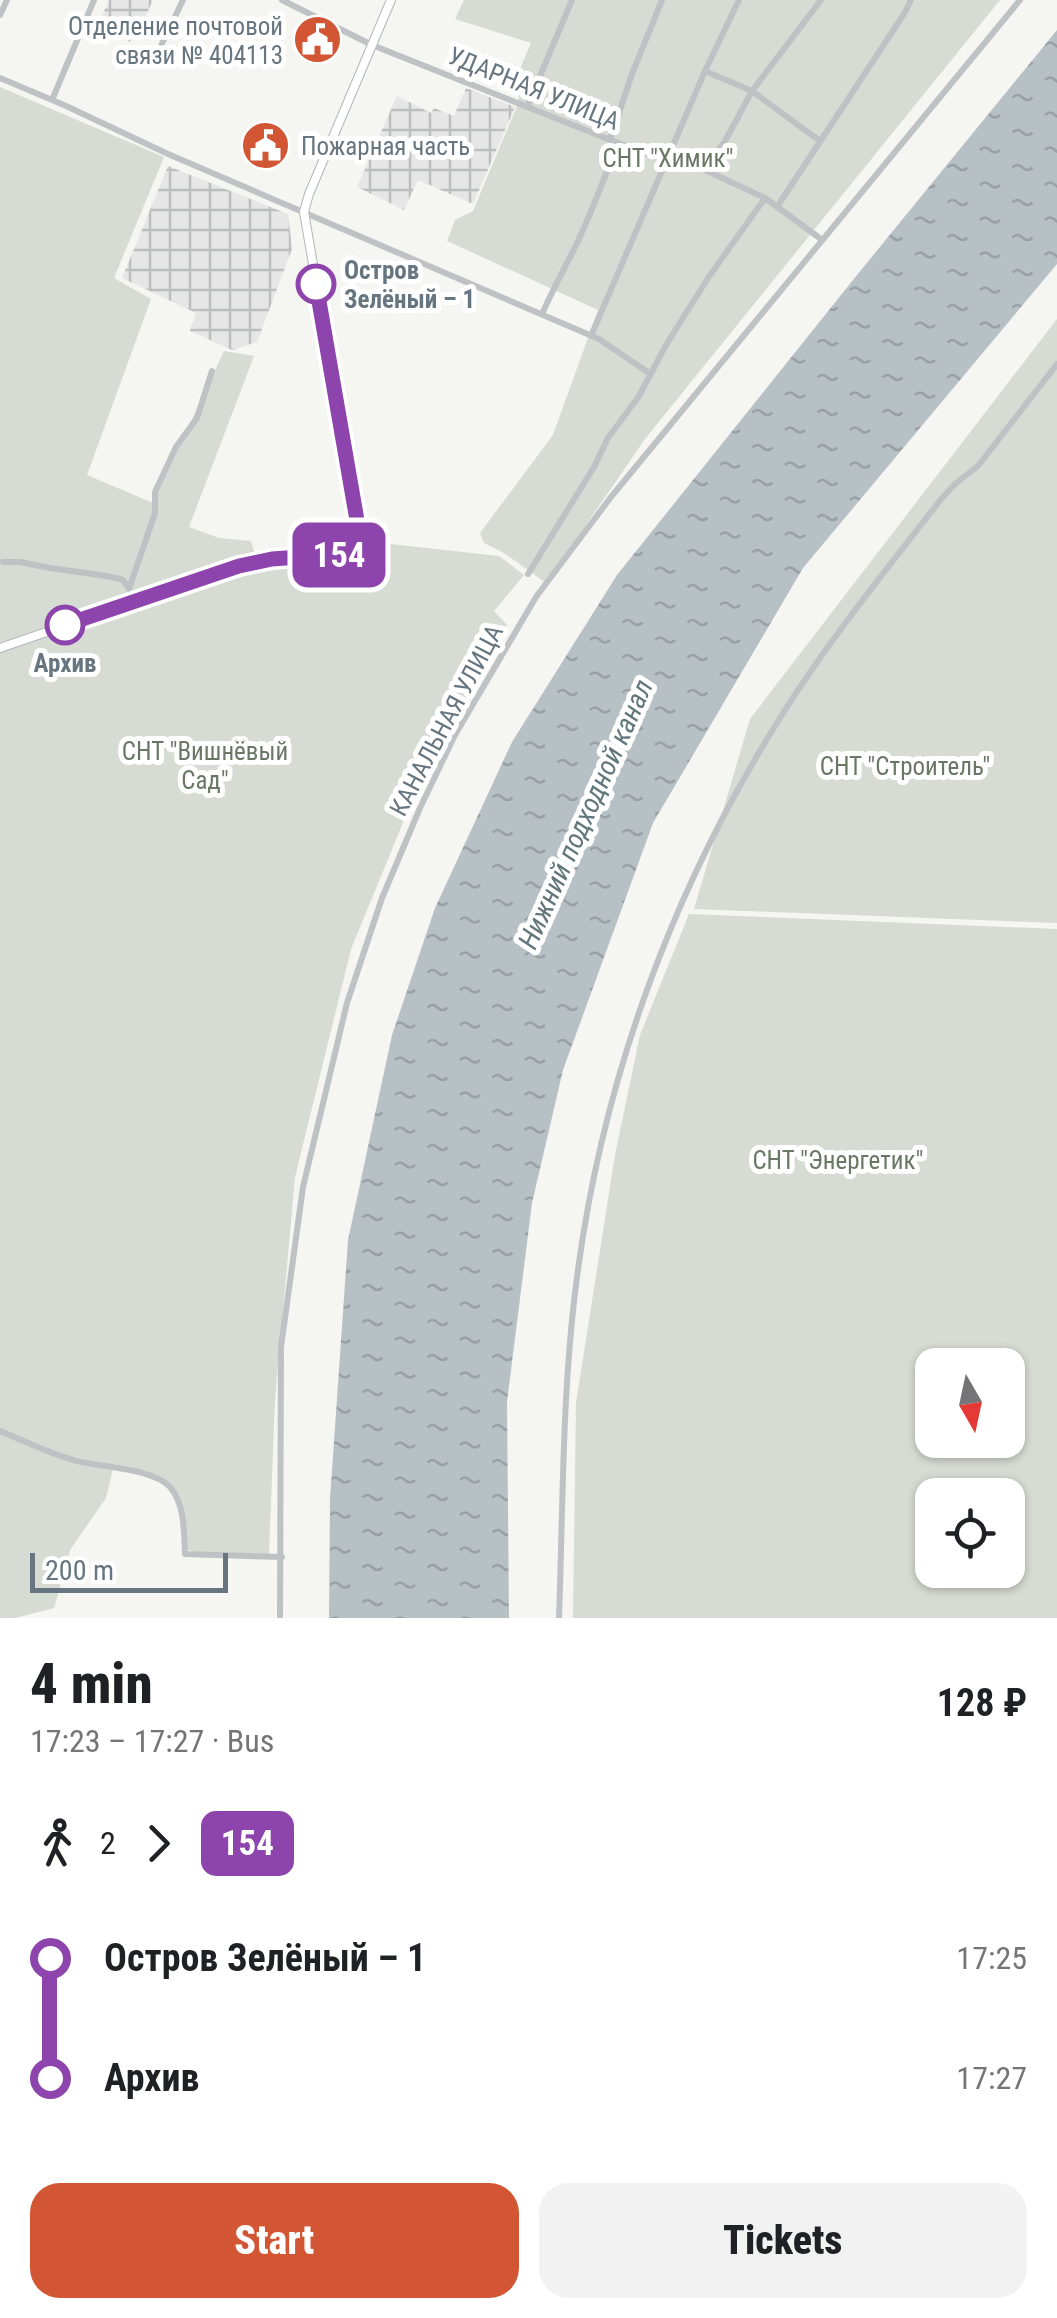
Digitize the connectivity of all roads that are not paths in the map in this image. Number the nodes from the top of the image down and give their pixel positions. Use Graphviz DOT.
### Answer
graph roads {
  1 [pos="7,0"];
  2 [pos="94,0"];
  3 [pos="183,0"];
  4 [pos="282,0"];
  5 [pos="391,0"];
  6 [pos="572,0"];
  7 [pos="662,0"];
  8 [pos="738,0"];
  9 [pos="821,0"];
  10 [pos="911,0"];
  11 [pos="1020,0"];
  12 [pos="0,15"];
  13 [pos="372,45"];
  14 [pos="157,54"];
  15 [pos="705,71"];
  16 [pos="0,78"];
  17 [pos="752,91"];
  18 [pos="52,100"];
  19 [pos="527,106"];
  20 [pos="820,141"];
  21 [pos="614,142"];
  22 [pos="667,161"];
  23 [pos="704,169"];
  24 [pos="765,198"];
  25 [pos="777,207"];
  26 [pos="304,212"];
  27 [pos="821,240"];
  28 [pos="542,314"];
  29 [pos="591,336"];
  30 [pos="1057,364"];
  31 [pos="212,372"];
  32 [pos="650,373"];
  33 [pos="3,562"];
  34 [pos="528,574"];
  35 [pos="129,589"];
  36 [pos="131,602"];
  37 [pos="0,648"];
  38 [pos="0,1431"];
  39 [pos="282,1558"];
  40 [pos="280,1618"];
  41 [pos="560,1618"];
  1 -- 12 [label="street"];
  2 -- 18 [label="street"];
  3 -- 14 [label="street"];
  4 -- 13 [label="street, УДАРНАЯ УЛИЦА"];
  5 -- 13 [label="street"];
  6 -- 19 [label="street"];
  7 -- 21 [label="street"];
  8 -- 15 [label="street"];
  9 -- 17 [label="street"];
  10 -- 20 [label="street"];
  11 -- 27 [label="street, КАНАЛЬНАЯ УЛИЦА"];
  13 -- 19 [label="street, УДАРНАЯ УЛИЦА"];
  13 -- 26 [label="street"];
  15 -- 17 [label="street"];
  15 -- 22 [label="street"];
  16 -- 18 [label="street"];
  17 -- 20 [label="street"];
  17 -- 23 [label="street"];
  18 -- 26 [label="street"];
  19 -- 21 [label="street, УДАРНАЯ УЛИЦА"];
  20 -- 25 [label="street"];
  21 -- 22 [label="street, УДАРНАЯ УЛИЦА"];
  21 -- 28 [label="street"];
  22 -- 23 [label="street, УДАРНАЯ УЛИЦА"];
  22 -- 29 [label="street"];
  23 -- 24 [label="street, УДАРНАЯ УЛИЦА"];
  24 -- 25 [label="street, УДАРНАЯ УЛИЦА"];
  24 -- 32 [label="street"];
  25 -- 27 [label="street, УДАРНАЯ УЛИЦА"];
  26 -- 28 [label="street"];
  26 -- 36 [label="street"];
  27 -- 39 [label="street, КАНАЛЬНАЯ УЛИЦА"];
  28 -- 29 [label="street"];
  29 -- 32 [label="street"];
  30 -- 41 [label="street"];
  31 -- 35 [label="street"];
  32 -- 34 [label="street"];
  33 -- 35 [label="street"];
  35 -- 36 [label="street"];
  36 -- 37 [label="street"];
  38 -- 39 [label="street"];
  39 -- 40 [label="street, КАНАЛЬНАЯ УЛИЦА"];
}
